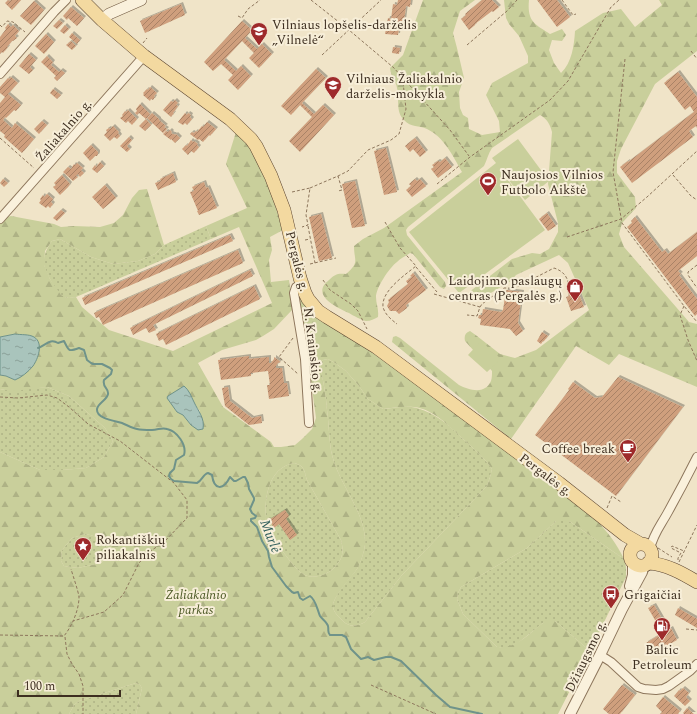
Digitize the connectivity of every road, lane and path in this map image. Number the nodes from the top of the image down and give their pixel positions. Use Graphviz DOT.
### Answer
graph roads {
  1 [pos="66,0"];
  2 [pos="82,0"];
  3 [pos="141,0"];
  4 [pos="260,0"];
  5 [pos="311,0"];
  6 [pos="381,0"];
  7 [pos="517,0"];
  8 [pos="562,0"];
  9 [pos="618,0"];
  10 [pos="576,14"];
  11 [pos="238,16"];
  12 [pos="102,20"];
  13 [pos="0,26"];
  14 [pos="349,30"];
  15 [pos="32,38"];
  16 [pos="147,38"];
  17 [pos="467,45"];
  18 [pos="143,51"];
  19 [pos="691,51"];
  20 [pos="322,55"];
  21 [pos="625,59"];
  22 [pos="697,59"];
  23 [pos="0,74"];
  24 [pos="401,76"];
  25 [pos="0,138"];
  26 [pos="697,152"];
  27 [pos="470,157"];
  28 [pos="36,170"];
  29 [pos="672,174"];
  30 [pos="338,176"];
  31 [pos="437,184"];
  32 [pos="310,188"];
  33 [pos="338,191"];
  34 [pos="292,192"];
  35 [pos="697,200"];
  36 [pos="621,218"];
  37 [pos="0,219"];
  38 [pos="385,222"];
  39 [pos="308,225"];
  40 [pos="302,227"];
  41 [pos="567,236"];
  42 [pos="310,239"];
  43 [pos="305,240"];
  44 [pos="336,258"];
  45 [pos="315,263"];
  46 [pos="310,264"];
  47 [pos="697,265"];
  48 [pos="416,266"];
  49 [pos="324,280"];
  50 [pos="302,285"];
  51 [pos="569,285"];
  52 [pos="697,288"];
  53 [pos="438,292"];
  54 [pos="434,294"];
  55 [pos="684,306"];
  56 [pos="480,307"];
  57 [pos="466,315"];
  58 [pos="697,322"];
  59 [pos="397,324"];
  60 [pos="367,329"];
  61 [pos="294,338"];
  62 [pos="697,361"];
  63 [pos="306,381"];
  64 [pos="0,397"];
  65 [pos="309,423"];
  66 [pos="697,457"];
  67 [pos="621,502"];
  68 [pos="606,509"];
  69 [pos="697,525"];
  70 [pos="645,551"];
  71 [pos="684,552"];
  72 [pos="681,567"];
  73 [pos="71,569"];
  74 [pos="697,582"];
  75 [pos="73,621"];
  76 [pos="686,629"];
  77 [pos="697,630"];
  78 [pos="0,635"];
  79 [pos="64,636"];
  80 [pos="600,655"];
  81 [pos="697,664"];
  82 [pos="371,685"];
  83 [pos="83,714"];
  84 [pos="436,714"];
  85 [pos="570,714"];
  1 -- 15 [label="street"];
  2 -- 12 [label="main road, Pergalės g."];
  3 -- 12 [label="main road"];
  4 -- 11 [label="path"];
  5 -- 14 [label="path"];
  6 -- 14 [label="path"];
  7 -- 17 [label="path"];
  8 -- 10 [label="path"];
  9 -- 27 [label="path"];
  12 -- 18 [label="main road, Pergalės g."];
  13 -- 15 [label="path"];
  14 -- 20 [label="path"];
  14 -- 24 [label="path"];
  15 -- 23 [label="street"];
  16 -- 18 [label="path"];
  18 -- 37 [label="street, Žaliakalnio g."];
  18 -- 50 [label="main road, Pergalės g."];
  19 -- 22 [label="path"];
  21 -- 36 [label="path"];
  24 -- 27 [label="path"];
  24 -- 30 [label="path"];
  25 -- 28 [label="path"];
  26 -- 29 [label="path"];
  27 -- 31 [label="path"];
  29 -- 35 [label="path"];
  29 -- 36 [label="path"];
  30 -- 32 [label="path"];
  30 -- 33 [label="path"];
  32 -- 34 [label="path"];
  32 -- 39 [label="path"];
  36 -- 41 [label="path"];
  36 -- 55 [label="path"];
  38 -- 48 [label="path"];
  39 -- 40 [label="path"];
  39 -- 42 [label="path"];
  42 -- 43 [label="path"];
  42 -- 45 [label="path"];
  44 -- 45 [label="path"];
  45 -- 46 [label="path"];
  47 -- 52 [label="path"];
  48 -- 53 [label="path"];
  48 -- 59 [label="path"];
  49 -- 60 [label="path"];
  50 -- 63 [label="street, N. Krainskio g."];
  50 -- 70 [label="main road, Pergalės g."];
  51 -- 56 [label="path"];
  54 -- 56 [label="path"];
  55 -- 58 [label="path"];
  55 -- 62 [label="path"];
  56 -- 57 [label="path"];
  61 -- 63 [label="path"];
  63 -- 65 [label="street, N. Krainskio g."];
  64 -- 75 [label="path"];
  66 -- 70 [label="street"];
  67 -- 68 [label="path"];
  69 -- 71 [label="path"];
  70 -- 72 [label="main road, Pergalės g."];
  70 -- 72 [label="path"];
  70 -- 80 [label="street, Džiaugsmo g."];
  71 -- 72 [label="path"];
  71 -- 72 [label="path"];
  72 -- 74 [label="main road, Pergalės g."];
  73 -- 75 [label="path"];
  75 -- 79 [label="path"];
  76 -- 77 [label="path"];
  78 -- 79 [label="path"];
  79 -- 83 [label="path"];
  80 -- 81 [label="street"];
  80 -- 85 [label="street, Džiaugsmo g."];
  82 -- 84 [label="path"];
}
